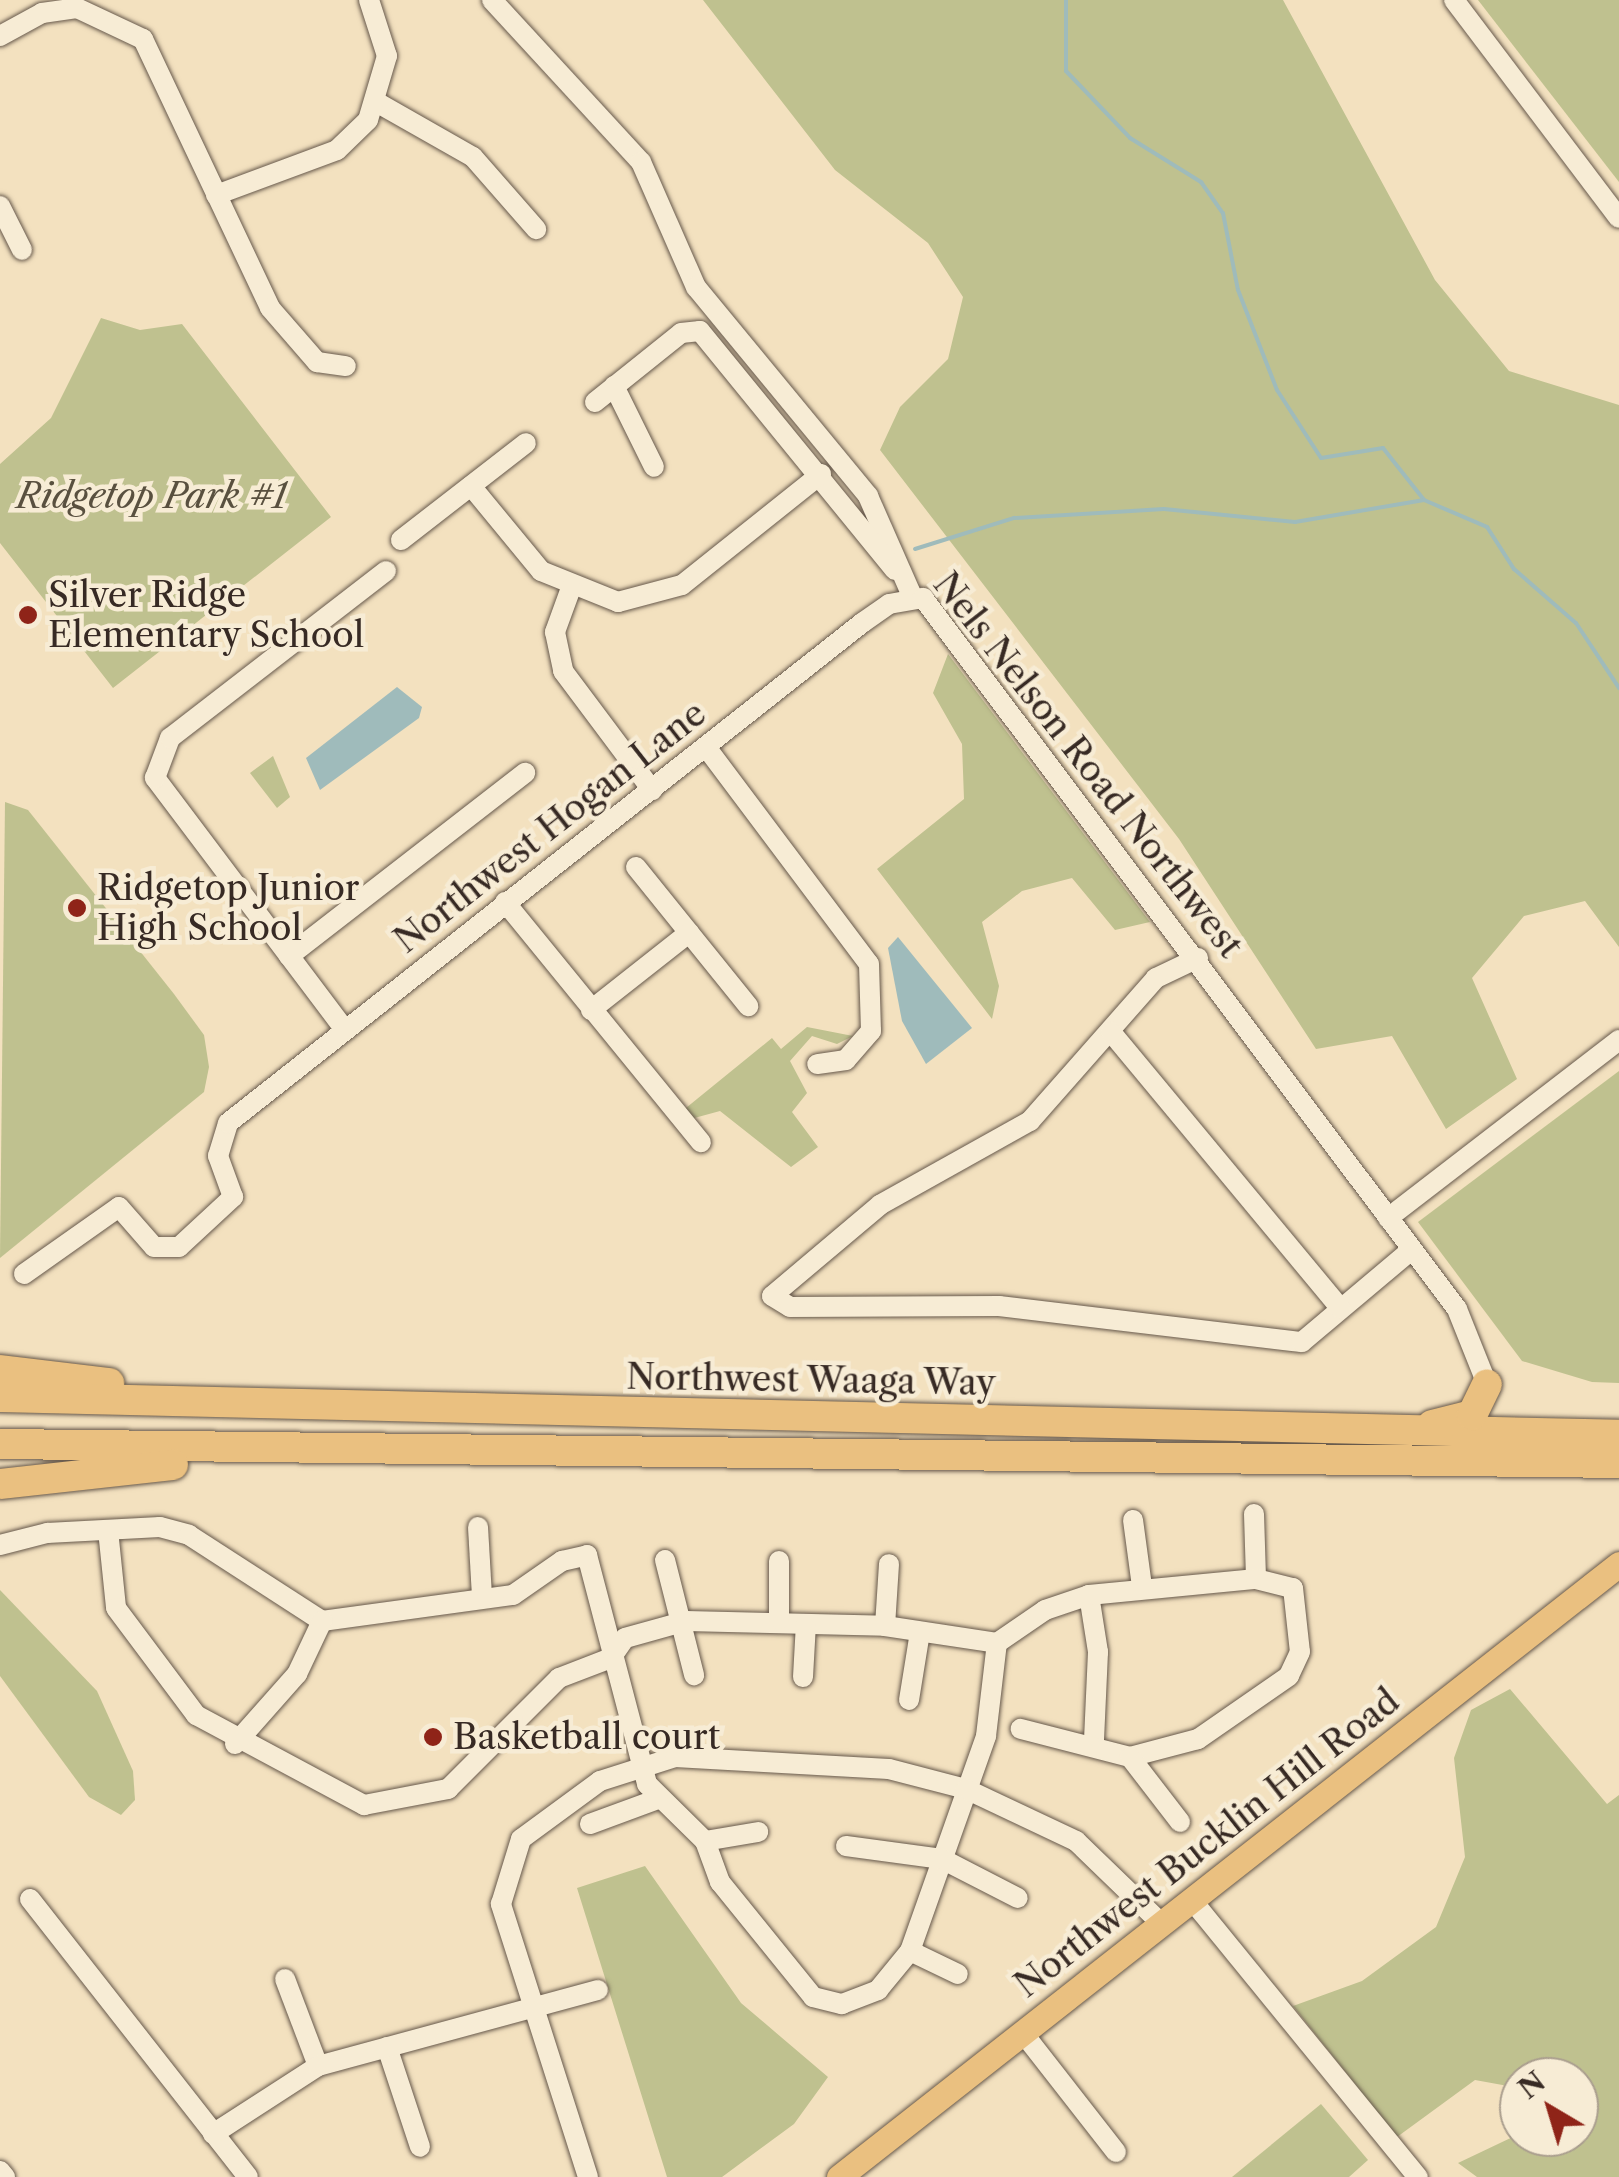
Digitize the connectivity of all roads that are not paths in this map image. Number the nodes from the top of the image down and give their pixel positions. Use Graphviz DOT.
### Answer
graph roads {
  1 [pos="368,0"];
  2 [pos="492,0"];
  3 [pos="1454,0"];
  4 [pos="0,36"];
  5 [pos="378,103"];
  6 [pos="216,195"];
  7 [pos="0,206"];
  8 [pos="1619,218"];
  9 [pos="536,228"];
  10 [pos="22,250"];
  11 [pos="346,366"];
  12 [pos="614,386"];
  13 [pos="596,402"];
  14 [pos="526,443"];
  15 [pos="654,467"];
  16 [pos="822,474"];
  17 [pos="470,486"];
  18 [pos="401,540"];
  19 [pos="386,571"];
  20 [pos="571,588"];
  21 [pos="911,593"];
  22 [pos="706,748"];
  23 [pos="525,773"];
  24 [pos="652,790"];
  25 [pos="636,867"];
  26 [pos="505,902"];
  27 [pos="689,933"];
  28 [pos="289,956"];
  29 [pos="1198,958"];
  30 [pos="748,1006"];
  31 [pos="592,1010"];
  32 [pos="344,1030"];
  33 [pos="1111,1032"];
  34 [pos="1619,1040"];
  35 [pos="817,1064"];
  36 [pos="702,1142"];
  37 [pos="1388,1218"];
  38 [pos="1410,1251"];
  39 [pos="24,1274"];
  40 [pos="1340,1308"];
  41 [pos="0,1370"];
  42 [pos="1486,1384"];
  43 [pos="0,1398"];
  44 [pos="241,1403"];
  45 [pos="1354,1432"];
  46 [pos="0,1444"];
  47 [pos="1615,1445"];
  48 [pos="326,1452"];
  49 [pos="0,1484"];
  50 [pos="1254,1514"];
  51 [pos="1133,1520"];
  52 [pos="478,1527"];
  53 [pos="108,1530"];
  54 [pos="0,1545"];
  55 [pos="664,1560"];
  56 [pos="779,1562"];
  57 [pos="889,1564"];
  58 [pos="1619,1564"];
  59 [pos="1256,1579"];
  60 [pos="1142,1588"];
  61 [pos="1089,1595"];
  62 [pos="482,1597"];
  63 [pos="779,1619"];
  64 [pos="322,1620"];
  65 [pos="686,1621"];
  66 [pos="806,1624"];
  67 [pos="885,1626"];
  68 [pos="920,1632"];
  69 [pos="997,1643"];
  70 [pos="617,1648"];
  71 [pos="694,1674"];
  72 [pos="803,1677"];
  73 [pos="910,1700"];
  74 [pos="1021,1729"];
  75 [pos="1094,1741"];
  76 [pos="235,1744"];
  77 [pos="1130,1757"];
  78 [pos="643,1766"];
  79 [pos="966,1789"];
  80 [pos="658,1799"];
  81 [pos="1180,1822"];
  82 [pos="590,1824"];
  83 [pos="758,1832"];
  84 [pos="705,1841"];
  85 [pos="846,1846"];
  86 [pos="942,1858"];
  87 [pos="1018,1898"];
  88 [pos="30,1899"];
  89 [pos="1191,1900"];
  90 [pos="1161,1924"];
  91 [pos="910,1951"];
  92 [pos="958,1974"];
  93 [pos="285,1979"];
  94 [pos="598,1990"];
  95 [pos="528,2002"];
  96 [pos="1023,2033"];
  97 [pos="387,2047"];
  98 [pos="318,2066"];
  99 [pos="213,2134"];
  100 [pos="420,2147"];
  101 [pos="1116,2152"];
  102 [pos="0,2171"];
  103 [pos="5,2177"];
  104 [pos="248,2177"];
  105 [pos="588,2177"];
  106 [pos="838,2177"];
  107 [pos="1418,2177"];
  1 -- 5 [label="street"];
  2 -- 21 [label="street, Nels Nelson Road Northwest"];
  3 -- 8 [label="street"];
  4 -- 6 [label="street"];
  5 -- 6 [label="street"];
  5 -- 9 [label="street"];
  6 -- 11 [label="street"];
  7 -- 10 [label="street"];
  12 -- 13 [label="street"];
  12 -- 15 [label="street"];
  12 -- 16 [label="street"];
  14 -- 17 [label="street"];
  16 -- 20 [label="street"];
  16 -- 21 [label="street"];
  17 -- 18 [label="street"];
  17 -- 20 [label="street"];
  19 -- 28 [label="street"];
  20 -- 24 [label="street"];
  21 -- 22 [label="street, Northwest Hogan Lane"];
  21 -- 29 [label="street, Nels Nelson Road Northwest"];
  22 -- 24 [label="street, Northwest Hogan Lane"];
  22 -- 35 [label="street"];
  23 -- 28 [label="street"];
  24 -- 26 [label="street, Northwest Hogan Lane"];
  25 -- 27 [label="street"];
  26 -- 31 [label="street"];
  26 -- 32 [label="street, Northwest Hogan Lane"];
  27 -- 30 [label="street"];
  27 -- 31 [label="street"];
  28 -- 32 [label="street"];
  29 -- 33 [label="street"];
  29 -- 37 [label="street, Nels Nelson Road Northwest"];
  31 -- 36 [label="street"];
  32 -- 39 [label="street, Northwest Hogan Lane"];
  33 -- 40 [label="street"];
  33 -- 40 [label="street"];
  34 -- 37 [label="street"];
  37 -- 38 [label="street, Nels Nelson Road Northwest"];
  38 -- 40 [label="street"];
  38 -- 42 [label="street, Nels Nelson Road Northwest"];
  41 -- 44 [label="highway"];
  42 -- 45 [label="highway"];
  42 -- 47 [label="highway"];
  43 -- 44 [label="highway, Northwest Waaga Way"];
  44 -- 45 [label="highway, Northwest Waaga Way"];
  45 -- 47 [label="highway, Northwest Waaga Way"];
  46 -- 48 [label="highway"];
  47 -- 48 [label="highway"];
  48 -- 49 [label="highway"];
  50 -- 59 [label="street"];
  51 -- 60 [label="street"];
  52 -- 62 [label="street"];
  53 -- 54 [label="street"];
  53 -- 64 [label="street"];
  53 -- 76 [label="street"];
  55 -- 65 [label="street"];
  56 -- 63 [label="street"];
  57 -- 67 [label="street"];
  58 -- 89 [label="main road, Northwest Bucklin Hill Road"];
  59 -- 60 [label="street"];
  59 -- 77 [label="street"];
  60 -- 61 [label="street"];
  61 -- 69 [label="street"];
  61 -- 75 [label="street"];
  62 -- 64 [label="street"];
  62 -- 70 [label="street"];
  63 -- 65 [label="street"];
  63 -- 66 [label="street"];
  64 -- 76 [label="street"];
  65 -- 70 [label="street"];
  65 -- 71 [label="street"];
  66 -- 67 [label="street"];
  66 -- 72 [label="street"];
  67 -- 68 [label="street"];
  68 -- 69 [label="street"];
  68 -- 73 [label="street"];
  69 -- 79 [label="street"];
  70 -- 76 [label="street"];
  70 -- 78 [label="street"];
  74 -- 75 [label="street"];
  75 -- 77 [label="street"];
  77 -- 81 [label="street"];
  78 -- 79 [label="street"];
  78 -- 80 [label="street"];
  78 -- 95 [label="street"];
  79 -- 86 [label="street"];
  79 -- 90 [label="street"];
  80 -- 82 [label="street"];
  80 -- 84 [label="street"];
  83 -- 84 [label="street"];
  84 -- 91 [label="street"];
  85 -- 86 [label="street"];
  86 -- 87 [label="street"];
  86 -- 91 [label="street"];
  88 -- 99 [label="street"];
  89 -- 90 [label="main road, Northwest Bucklin Hill Road"];
  89 -- 107 [label="street"];
  90 -- 96 [label="main road, Northwest Bucklin Hill Road"];
  91 -- 92 [label="street"];
  93 -- 98 [label="street"];
  94 -- 95 [label="street"];
  95 -- 97 [label="street"];
  95 -- 105 [label="street"];
  96 -- 101 [label="street"];
  96 -- 106 [label="main road, Northwest Bucklin Hill Road"];
  97 -- 98 [label="street"];
  97 -- 100 [label="street"];
  98 -- 99 [label="street"];
  99 -- 104 [label="street"];
  102 -- 103 [label="street"];
}
